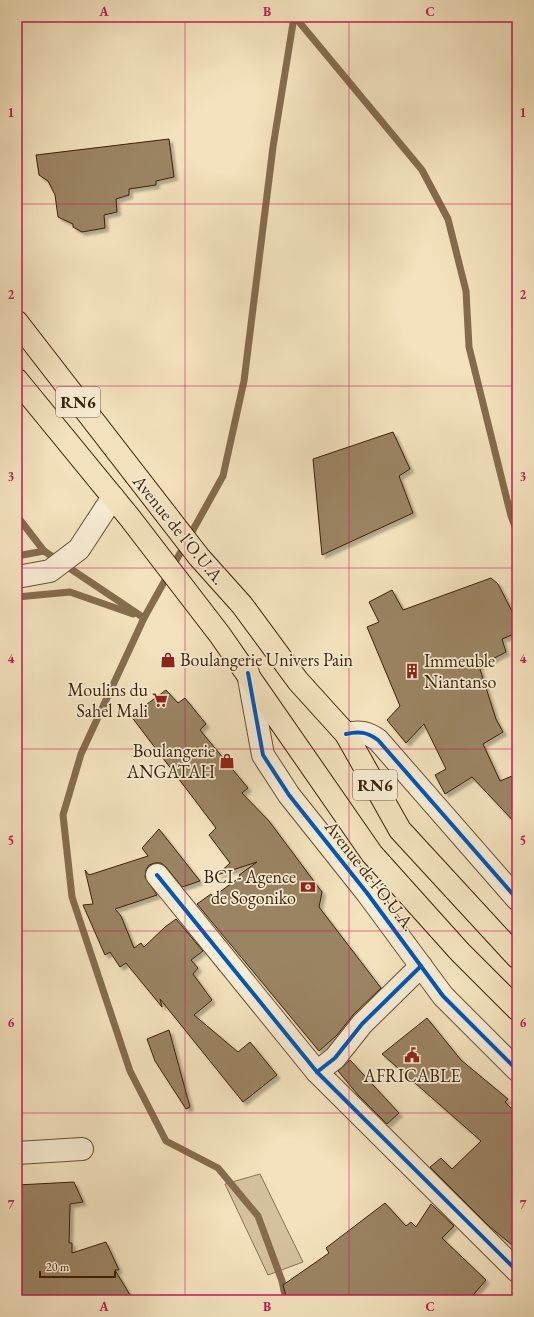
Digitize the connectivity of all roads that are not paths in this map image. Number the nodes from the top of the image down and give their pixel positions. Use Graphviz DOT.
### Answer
graph roads {
  1 [pos="17,322"];
  2 [pos="17,380"];
  3 [pos="113,497"];
  4 [pos="17,577"];
  5 [pos="248,674"];
  6 [pos="346,734"];
  7 [pos="157,875"];
  8 [pos="517,899"];
  9 [pos="517,957"];
  10 [pos="421,966"];
  11 [pos="517,1009"];
  12 [pos="517,1070"];
  13 [pos="317,1072"];
  14 [pos="82,1149"];
  15 [pos="17,1153"];
  16 [pos="517,1271"];
  1 -- 6 [label="highway, Avenue de l'O.U.A. / RN6"];
  2 -- 3 [label="highway, Avenue de l'O.U.A. / RN6"];
  3 -- 4 [label="street"];
  3 -- 5 [label="highway, Avenue de l'O.U.A. / RN6"];
  5 -- 10 [label="street, Avenue de l'O.U.A."];
  5 -- 11 [label="highway, Avenue de l'O.U.A. / RN6"];
  6 -- 8 [label="street"];
  6 -- 9 [label="highway, Avenue de l'O.U.A. / RN6"];
  7 -- 13 [label="street"];
  10 -- 12 [label="street, Avenue de l'O.U.A."];
  10 -- 13 [label="street"];
  13 -- 16 [label="street"];
  14 -- 15 [label="street"];
}
